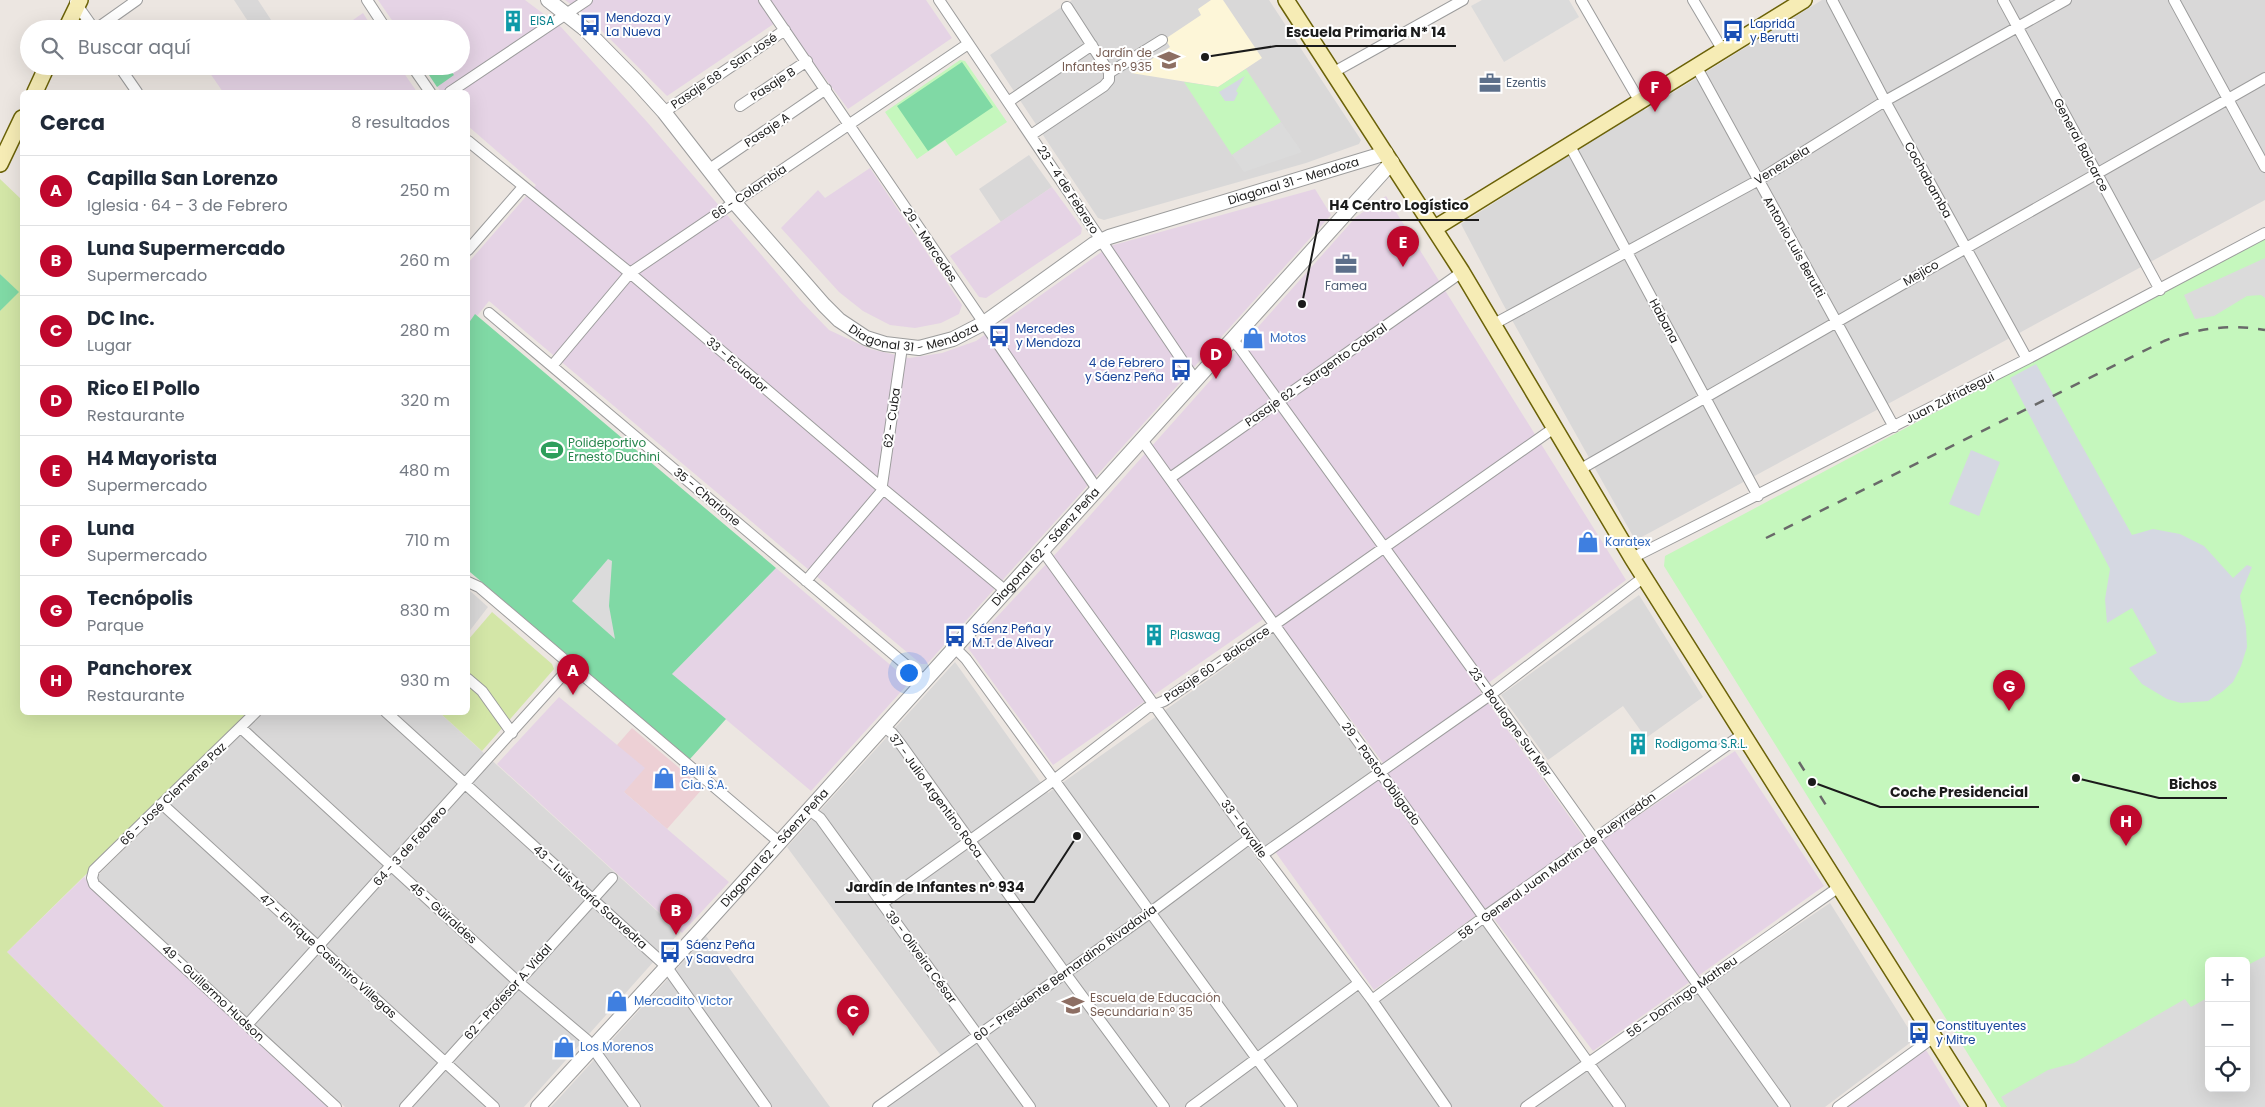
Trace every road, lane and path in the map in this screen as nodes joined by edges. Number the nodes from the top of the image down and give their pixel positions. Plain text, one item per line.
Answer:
1 (137, 0) edge
2 (367, 0) edge
3 (548, 0) edge
4 (588, 0) edge
5 (764, 0) edge
6 (938, 0) edge
7 (1286, 0) edge
8 (1463, 0) edge
9 (1581, 0) edge
10 (1693, 0) edge
11 (1804, 0) edge
12 (1832, 0) edge
13 (2003, 0) edge
14 (2066, 0) edge
15 (2174, 0) edge
16 (77, 2) edge
17 (1067, 7) dead end
18 (566, 15) junction
19 (70, 20) edge
20 (89, 20) edge
21 (108, 20) edge
22 (380, 20) edge
23 (2018, 27) junction
24 (785, 30) junction
25 (1162, 40) dead end
26 (968, 44) junction
27 (1092, 45) junction
28 (1722, 49) junction
29 (807, 61) junction
30 (1696, 66) junction
31 (1334, 72) junction
32 (1109, 73) junction
33 (43, 75) edge
34 (125, 75) edge
35 (418, 75) edge
36 (2265, 78) edge
37 (826, 89) junction
38 (36, 90) edge
39 (136, 90) edge
40 (429, 90) edge
41 (453, 90) edge
42 (2229, 98) junction
43 (1884, 101) junction
44 (1008, 102) junction
45 (1640, 102) junction
46 (740, 106) dead end
47 (664, 112) junction
48 (20, 122) edge
49 (849, 125) junction
50 (1031, 135) junction
51 (470, 142) edge
52 (1570, 146) junction
53 (1389, 158) junction
54 (0, 164) edge
55 (2265, 167) edge
56 (708, 170) junction
57 (2097, 175) junction
58 (1758, 181) junction
59 (523, 187) junction
60 (734, 202) junction
61 (1435, 228) junction
62 (2265, 233) edge
63 (1100, 240) junction
64 (470, 248) edge
65 (1965, 248) junction
66 (1627, 250) junction
67 (1462, 272) junction
68 (630, 273) junction
69 (2160, 290) junction
70 (489, 313) dead end
71 (984, 323) junction
72 (1835, 323) junction
73 (1494, 324) junction
74 (1232, 340) junction
75 (902, 347) junction
76 (2026, 359) junction
77 (552, 366) junction
78 (1196, 381) junction
79 (1705, 398) junction
80 (1278, 402) junction
81 (1894, 427) junction
82 (1554, 428) junction
83 (1142, 440) junction
84 (1579, 470) junction
85 (1170, 478) junction
86 (882, 488) junction
87 (1097, 489) junction
88 (1758, 496) junction
89 (1384, 548) junction
90 (1043, 551) junction
91 (1632, 558) junction
92 (1644, 577) junction
93 (806, 581) junction
94 (470, 583) edge
95 (1006, 591) junction
96 (1274, 625) junction
97 (955, 648) junction
98 (571, 666) junction
99 (470, 680) edge
100 (925, 681) junction
101 (1490, 695) junction
102 (1155, 705) junction
103 (253, 715) edge
104 (389, 715) edge
105 (884, 727) junction
106 (241, 728) junction
107 (512, 733) junction
108 (1743, 734) junction
109 (1380, 772) junction
110 (1054, 780) junction
111 (466, 784) junction
112 (162, 804) junction
113 (809, 810) junction
114 (1250, 838) junction
115 (1594, 839) junction
116 (969, 841) junction
117 (779, 842) junction
118 (1262, 855) junction
119 (391, 866) junction
120 (92, 878) joint
121 (612, 878) dead end
122 (1839, 887) junction
123 (593, 899) junction
124 (883, 904) junction
125 (1151, 912) junction
126 (1484, 917) junction
127 (318, 947) junction
128 (666, 966) junction
129 (1065, 973) junction
130 (517, 981) junction
131 (1359, 983) junction
132 (1698, 986) junction
133 (1372, 1000) junction
134 (247, 1025) junction
135 (978, 1035) junction
136 (1934, 1037) junction
137 (593, 1048) junction
138 (1258, 1059) junction
139 (1588, 1062) junction
140 (446, 1063) junction
141 (886, 1105) edge
142 (336, 1107) edge
143 (405, 1107) edge
144 (494, 1107) edge
145 (538, 1107) edge
146 (635, 1107) edge
147 (766, 1107) edge
148 (1030, 1107) edge
149 (1164, 1107) edge
150 (1191, 1107) edge
151 (1292, 1107) edge
152 (1446, 1107) edge
153 (1526, 1107) edge
154 (1620, 1107) edge
155 (1785, 1107) edge
156 (1838, 1107) edge
157 (1978, 1107) edge

1 - 21 street
2 - 22 street
3 - 18 street, Diagonal 31 - Mendoza
4 - 18 street
5 - 24 street, 29 - Mercedes
6 - 26 street, 23 - 4 de Febrero
7 - 31 main road
8 - 31 street
9 - 45 street
10 - 28 street
11 - 28 main road
12 - 43 street, Cochabamba
13 - 23 street, General Balcarce
14 - 23 street, Venezuela
15 - 42 street
16 - 19 main road
16 - 20 street
17 - 27 street
18 - 41 street
18 - 47 street, Diagonal 31 - Mendoza
23 - 43 street, Venezuela
23 - 57 street, General Balcarce
24 - 29 street, 29 - Mercedes
24 - 47 street, Pasaje 68 - San José
25 - 32 street
26 - 44 street, 23 - 4 de Febrero
26 - 49 street, 66 - Colombia
27 - 32 street
27 - 44 street
28 - 30 main road
29 - 37 street, 29 - Mercedes
29 - 46 street, Pasaje B
30 - 45 main road
30 - 58 street, Antonio Luis Berutti
31 - 53 main road
32 - 50 street
33 - 38 main road
34 - 39 street
35 - 40 street
36 - 42 street, Mejico
37 - 49 street, 29 - Mercedes
37 - 56 street, Pasaje A
42 - 55 street
42 - 57 street, Mejico
43 - 58 street, Venezuela
43 - 65 street, Cochabamba
44 - 50 street, 23 - 4 de Febrero
45 - 52 main road
47 - 56 street, Diagonal 31 - Mendoza
48 - 54 main road
49 - 60 street, 66 - Colombia
49 - 71 street, 29 - Mercedes
50 - 63 street, 23 - 4 de Febrero
51 - 59 street, 33 - Ecuador
52 - 61 main road
52 - 66 street, Habana
53 - 61 main road
53 - 63 street, Diagonal 31 - Mendoza
53 - 74 street, Diagonal 62 - Sáenz Peña
56 - 60 street, Diagonal 31 - Mendoza
57 - 65 street, Mejico
57 - 69 street, General Balcarce
58 - 66 street, Venezuela
58 - 72 street, Antonio Luis Berutti
59 - 64 street
59 - 68 street, 33 - Ecuador
60 - 68 street, 66 - Colombia
60 - 75 street, Diagonal 31 - Mendoza
61 - 67 main road
62 - 69 street, Juan Zufriategui
63 - 71 street, Diagonal 31 - Mendoza
63 - 78 street, 23 - 4 de Febrero
65 - 72 street, Mejico
65 - 76 street, Cochabamba
66 - 73 street, Venezuela
66 - 79 street, Habana
67 - 73 main road
67 - 80 street, Pasaje 62 - Sargento Cabral
68 - 77 street, 66 - Colombia
68 - 86 street, 33 - Ecuador
69 - 76 street, Juan Zufriategui
70 - 77 street, 35 - Charlone
71 - 75 street, Diagonal 31 - Mendoza
71 - 87 street, 29 - Mercedes
72 - 79 street, Mejico
72 - 81 street, Antonio Luis Berutti
73 - 82 main road
74 - 78 street, Diagonal 62 - Sáenz Peña
74 - 80 street, 23 - Boulogne Sur Mer
75 - 86 street, 62 - Cuba
76 - 81 street, Juan Zufriategui
77 - 93 street, 35 - Charlone
78 - 83 street, Diagonal 62 - Sáenz Peña
79 - 84 street, Mejico
79 - 88 street, Habana
80 - 85 street, Pasaje 62 - Sargento Cabral
80 - 89 street, 23 - Boulogne Sur Mer
81 - 88 street, Juan Zufriategui
82 - 84 main road
82 - 89 street, Pasaje 60 - Balcarce
83 - 85 street, 29 - Pastor Obligado
83 - 87 street, Diagonal 62 - Sáenz Peña
84 - 91 main road
85 - 96 street, 29 - Pastor Obligado
86 - 93 street
86 - 95 street, 33 - Ecuador
87 - 90 street, Diagonal 62 - Sáenz Peña
88 - 91 street, Juan Zufriategui
89 - 96 street, Pasaje 60 - Balcarce
89 - 101 street, 23 - Boulogne Sur Mer
90 - 95 street, Diagonal 62 - Sáenz Peña
90 - 102 street, 33 - Lavalle
91 - 92 main road
92 - 101 street
92 - 108 main road
93 - 100 street, 35 - Charlone
94 - 98 street
95 - 97 street, Diagonal 62 - Sáenz Peña
96 - 102 street, Pasaje 60 - Balcarce
96 - 109 street, 29 - Pastor Obligado
97 - 100 street, Diagonal 62 - Sáenz Peña
97 - 110 street
98 - 107 street, 64 - 3 de Febrero
98 - 117 street
99 - 107 street
100 - 105 street, Diagonal 62 - Sáenz Peña
101 - 109 street
101 - 115 street, 23 - Boulogne Sur Mer
102 - 110 street, Pasaje 60 - Balcarce
102 - 114 street, 33 - Lavalle
103 - 106 street, 66 - José Clemente Paz
104 - 111 street, 43 - Luis María Saavedra
105 - 113 street, Diagonal 62 - Sáenz Peña
105 - 116 street, 37 - Julio Argentino Roca
106 - 112 street, 66 - José Clemente Paz
106 - 119 street, 45 - Güiraldes
107 - 111 street, 64 - 3 de Febrero
108 - 115 street, 58 - General Juan Martín de Pueyrredón
108 - 122 main road
109 - 118 street
109 - 126 street, 29 - Pastor Obligado
110 - 116 street, Pasaje 60 - Balcarce
110 - 125 street
111 - 119 street, 64 - 3 de Febrero
111 - 123 street, 43 - Luis María Saavedra
112 - 120 street, 66 - José Clemente Paz
112 - 127 street, 47 - Enrique Casimiro Villegas
113 - 117 street, Diagonal 62 - Sáenz Peña
113 - 124 street, 39 - Oliveira César
114 - 118 street, 33 - Lavalle
114 - 125 street, 60 - Presidente Bernardino Rivadavia
115 - 126 street, 58 - General Juan Martín de Pueyrredón
115 - 132 street, 23 - Boulogne Sur Mer
116 - 124 street, Pasaje 60 - Balcarce
116 - 129 street, 37 - Julio Argentino Roca
117 - 128 street, Diagonal 62 - Sáenz Peña
118 - 131 street, 33 - Lavalle
119 - 127 street, 64 - 3 de Febrero
119 - 130 street, 45 - Güiraldes
120 - 134 street, 49 - Guillermo Hudson
121 - 123 street, 62 - Profesor A. Vidal
122 - 132 street, 56 - Domingo Matheu
122 - 136 main road
123 - 128 street, 43 - Luis María Saavedra
123 - 130 street, 62 - Profesor A. Vidal
124 - 135 street, 39 - Oliveira César
125 - 129 street, 60 - Presidente Bernardino Rivadavia
125 - 138 street
126 - 133 street, 58 - General Juan Martín de Pueyrredón
126 - 139 street, 29 - Pastor Obligado
127 - 134 street, 64 - 3 de Febrero
127 - 140 street, 47 - Enrique Casimiro Villegas
128 - 137 street, Diagonal 62 - Sáenz Peña
128 - 147 street, 43 - Luis María Saavedra
129 - 135 street, 60 - Presidente Bernardino Rivadavia
129 - 149 street, 37 - Julio Argentino Roca
130 - 137 street, 45 - Güiraldes
130 - 140 street, 62 - Profesor A. Vidal
131 - 133 street, 33 - Lavalle
131 - 138 street
132 - 139 street, 56 - Domingo Matheu
132 - 155 street, 23 - Boulogne Sur Mer
133 - 152 street, 33 - Lavalle
134 - 142 street, 49 - Guillermo Hudson
135 - 141 street, 60 - Presidente Bernardino Rivadavia
135 - 148 street, 39 - Oliveira César
136 - 156 street
136 - 157 main road
137 - 145 street, Diagonal 62 - Sáenz Peña
137 - 146 street, 45 - Güiraldes
138 - 150 street
138 - 151 street
139 - 153 street, 56 - Domingo Matheu
139 - 154 street, 29 - Pastor Obligado
140 - 143 street, 62 - Profesor A. Vidal
140 - 144 street, 47 - Enrique Casimiro Villegas

